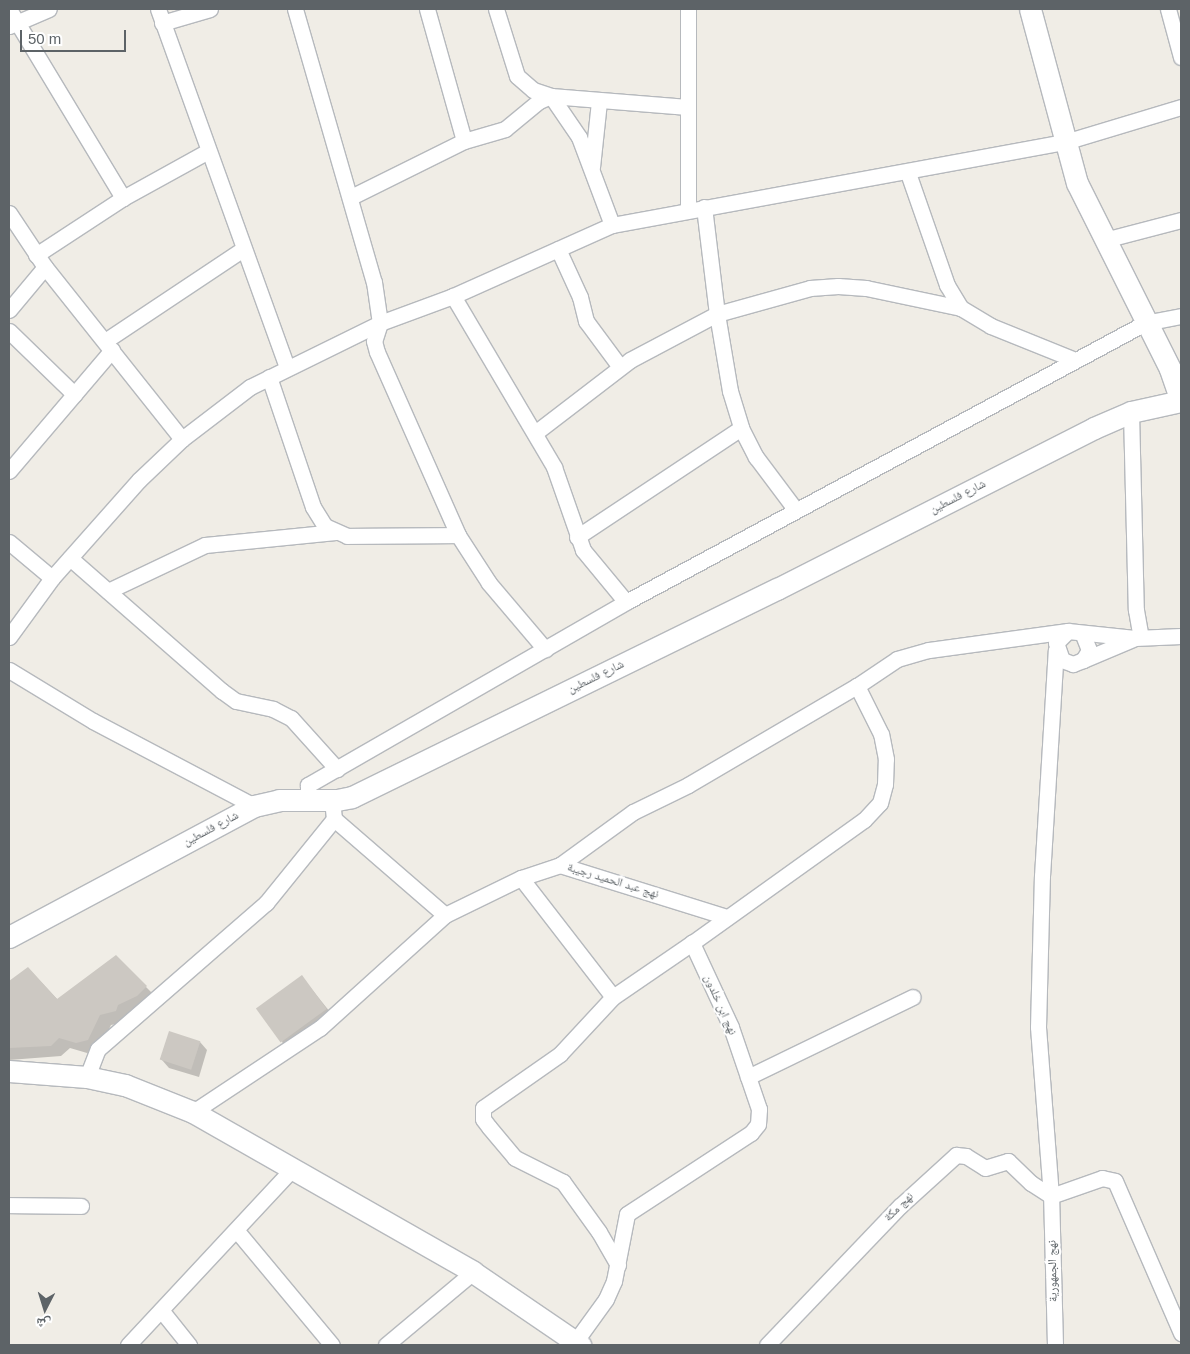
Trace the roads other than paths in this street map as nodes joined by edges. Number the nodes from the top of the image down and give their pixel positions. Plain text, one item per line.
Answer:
1 (9, 9) edge
2 (49, 9) edge
3 (210, 9) edge
4 (295, 9) edge
5 (427, 9) edge
6 (496, 9) edge
7 (688, 9) edge
8 (1030, 9) edge
9 (1168, 9) edge
10 (160, 16) edge
11 (12, 25) edge
12 (1181, 57) edge
13 (551, 96) junction
14 (600, 102) junction
15 (688, 107) junction
16 (1181, 107) edge
17 (464, 141) junction
18 (1065, 142) junction
19 (208, 151) junction
20 (592, 173) junction
21 (908, 173) junction
22 (351, 197) junction
23 (122, 198) junction
24 (704, 207) junction
25 (688, 209) junction
26 (9, 213) edge
27 (1181, 220) edge
28 (612, 226) junction
29 (1104, 240) junction
30 (558, 249) junction
31 (243, 250) junction
32 (41, 261) junction
33 (453, 296) junction
34 (961, 308) junction
35 (9, 310) edge
36 (716, 314) junction
37 (1181, 316) edge
38 (380, 323) junction
39 (1145, 323) junction
40 (9, 331) edge
41 (108, 346) junction
42 (1075, 360) junction
43 (288, 367) junction
44 (620, 367) junction
45 (269, 376) junction
46 (74, 394) junction
47 (1181, 401) edge
48 (1131, 412) junction
49 (741, 428) junction
50 (535, 433) junction
51 (182, 439) junction
52 (9, 471) edge
53 (795, 509) junction
54 (335, 532) junction
55 (458, 534) junction
56 (577, 537) junction
57 (9, 542) edge
58 (70, 558) junction
59 (52, 578) junction
60 (108, 591) junction
61 (626, 602) junction
62 (1076, 633) junction
63 (1036, 635) junction
64 (1181, 636) edge
65 (9, 637) edge
66 (1138, 638) junction
67 (1056, 647) junction
68 (545, 649) junction
69 (1078, 662) junction
70 (9, 670) edge
71 (857, 686) junction
72 (1052, 694) junction
73 (337, 769) junction
74 (308, 800) junction
75 (254, 806) junction
76 (333, 810) junction
77 (560, 865) junction
78 (521, 878) junction
79 (445, 915) junction
80 (727, 917) junction
81 (9, 936) edge
82 (692, 943) junction
83 (613, 997) junction
84 (913, 997) dead end
85 (9, 1071) edge
86 (748, 1076) junction
87 (87, 1077) junction
88 (193, 1112) junction
89 (293, 1168) junction
90 (1051, 1196) junction
91 (9, 1204) edge
92 (81, 1206) dead end
93 (237, 1231) junction
94 (618, 1265) junction
95 (473, 1272) junction
96 (161, 1310) junction
97 (1181, 1333) edge
98 (577, 1343) edge
99 (128, 1345) edge
100 (189, 1345) edge
101 (332, 1345) edge
102 (386, 1345) edge
103 (767, 1345) edge
104 (1054, 1345) edge

1 - 11 street
2 - 11 street
3 - 10 street
4 - 22 street
5 - 17 street
6 - 13 street
7 - 15 street
8 - 18 street
9 - 12 street
10 - 19 street
11 - 23 street
13 - 14 street
13 - 17 street
13 - 20 street
14 - 15 street
14 - 20 street
15 - 25 street
16 - 18 street
17 - 22 street
18 - 21 street
18 - 29 street
19 - 23 street
19 - 31 street
20 - 28 street
21 - 24 street
21 - 34 street
22 - 38 street
23 - 32 street
24 - 25 street
24 - 36 street
25 - 28 street
26 - 32 street
27 - 29 street
28 - 30 street
29 - 39 street
30 - 33 street
30 - 44 street
31 - 41 street
31 - 43 street
32 - 35 street
32 - 41 street
33 - 38 street
33 - 50 street
34 - 36 street
34 - 42 street
36 - 44 street
36 - 49 street
37 - 39 street
38 - 43 street
38 - 55 street
39 - 42 street
39 - 47 street
40 - 46 street
41 - 46 street
41 - 51 street
42 - 53 street
43 - 45 street
44 - 50 street
45 - 51 street
45 - 54 street
46 - 52 street
47 - 48 street, شارع فلسطين
48 - 66 street
48 - 76 street, شارع فلسطين
49 - 53 street
49 - 56 street
50 - 56 street
51 - 58 street
53 - 61 street
54 - 55 street
54 - 60 street
55 - 68 street
56 - 61 street
57 - 59 street
58 - 59 street
58 - 60 street
59 - 65 street
60 - 73 street
61 - 68 street
62 - 63 street
62 - 66 street
62 - 67 street
62 - 69 street
63 - 67 street
63 - 71 street
64 - 66 street
66 - 69 street
67 - 69 street
67 - 72 street, نهج الجمهورية
68 - 73 street
69 - 72 street
70 - 75 street
71 - 77 street
71 - 80 street
72 - 90 street, نهج الجمهورية
73 - 74 street
74 - 75 street, شارع فلسطين
74 - 76 street, شارع فلسطين
75 - 81 street, شارع فلسطين
76 - 79 street
76 - 87 street
77 - 78 street, نهج عبد الحميد رجيبة
77 - 80 street, نهج عبد الحميد رجيبة
78 - 79 street, نهج عبد الحميد رجيبة
78 - 83 street
79 - 88 street, نهج عبد الحميد رجيبة
80 - 82 street
82 - 83 street
82 - 86 street, نهج ابن خلدون
83 - 94 street
84 - 86 street
85 - 87 street
86 - 94 street, نهج ابن خلدون
87 - 88 street
88 - 89 street
89 - 93 street
89 - 95 street
90 - 97 street
90 - 103 street, نهج مكة
90 - 104 street, نهج الجمهورية
91 - 92 street
93 - 96 street
93 - 101 street
94 - 98 street, نهج ابن خلدون
95 - 98 street
95 - 102 street
96 - 99 street
96 - 100 street

